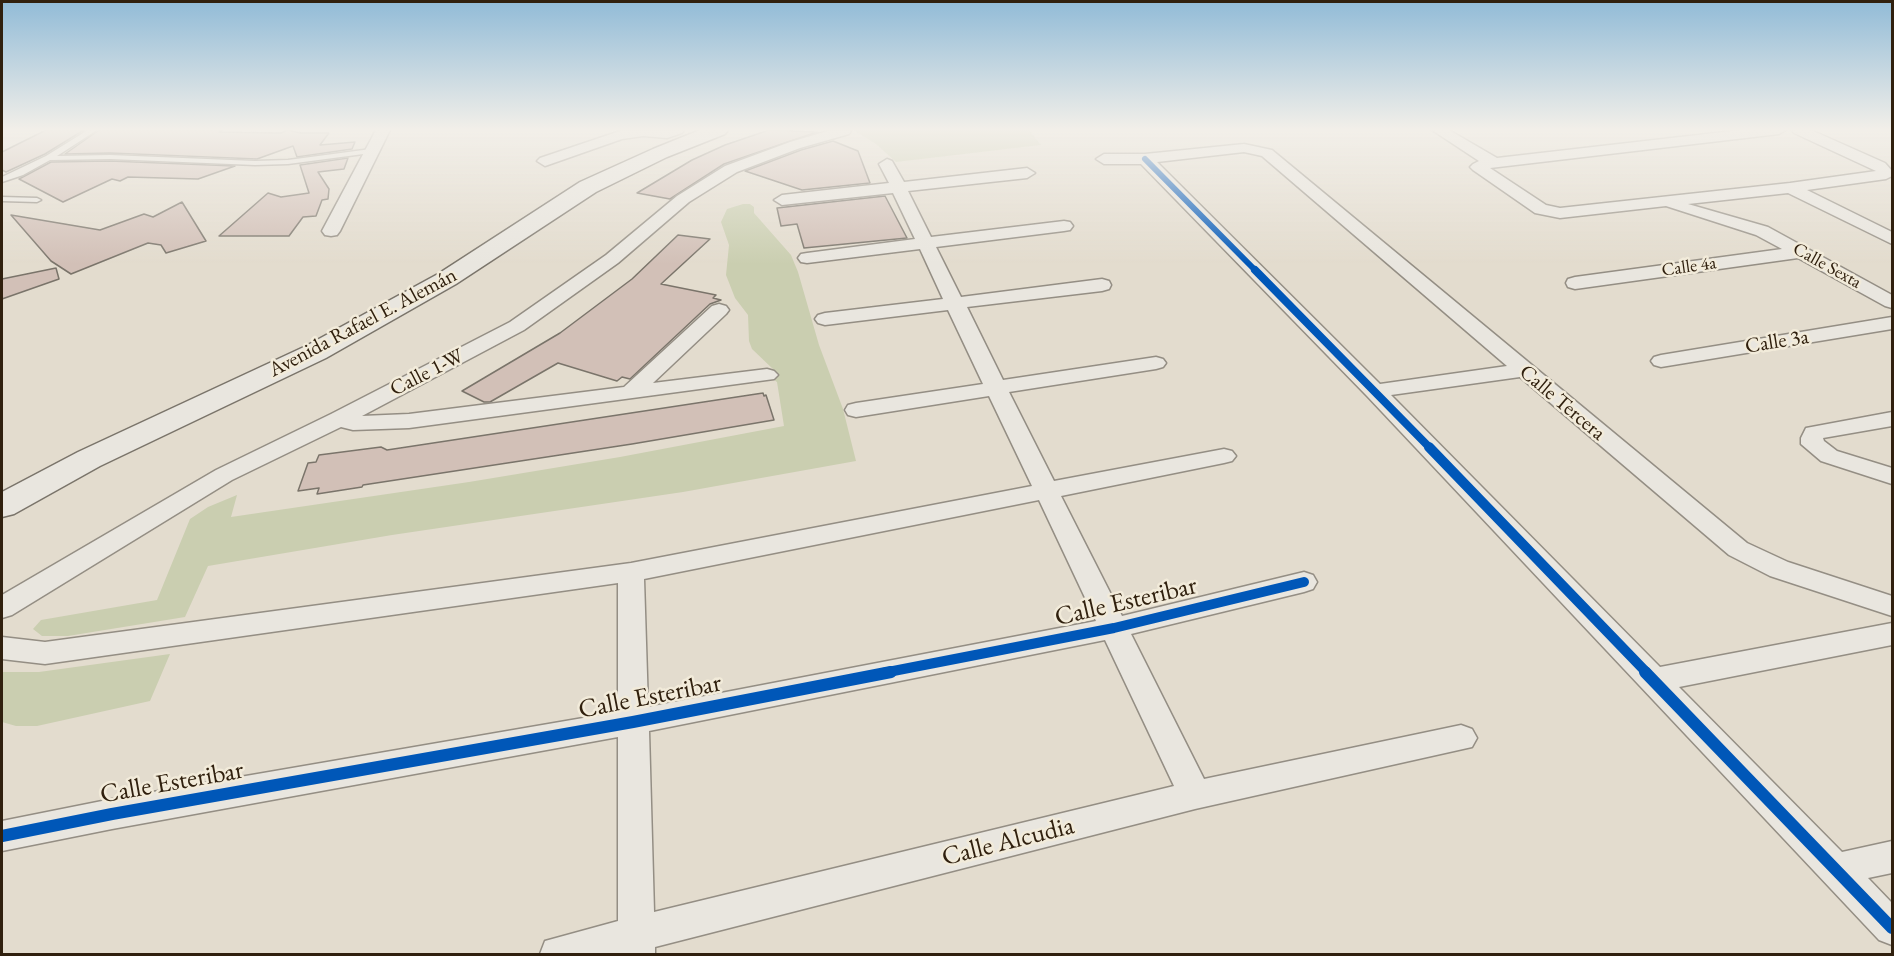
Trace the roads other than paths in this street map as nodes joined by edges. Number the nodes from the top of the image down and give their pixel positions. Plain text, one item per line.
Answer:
1 (17, 175) edge
2 (359, 175) edge
3 (592, 175) edge
4 (614, 175) edge
5 (722, 175) edge
6 (893, 175) edge
7 (1013, 175) edge
8 (1160, 175) edge
9 (1292, 175) edge
10 (1489, 175) edge
11 (1884, 175) edge
12 (2, 180) edge
13 (900, 188) junction
14 (1790, 188) junction
15 (1733, 193) junction
16 (2, 199) edge
17 (37, 200) dead end
18 (782, 200) dead end
19 (1665, 202) junction
20 (1064, 226) dead end
21 (331, 231) dead end
22 (1762, 231) junction
23 (1893, 240) edge
24 (926, 242) junction
25 (1802, 252) junction
26 (807, 258) dead end
27 (1575, 283) dead end
28 (1102, 285) dead end
29 (1893, 302) edge
30 (956, 303) junction
31 (719, 310) dead end
32 (825, 319) dead end
33 (1893, 323) edge
34 (1661, 361) dead end
35 (1156, 363) dead end
36 (1523, 370) junction
37 (767, 375) dead end
38 (997, 388) junction
39 (1375, 391) junction
40 (630, 393) junction
41 (856, 410) dead end
42 (339, 419) junction
43 (1893, 419) edge
44 (1224, 456) dead end
45 (1893, 476) edge
46 (2, 489) edge
47 (1048, 492) junction
48 (2, 506) edge
49 (631, 572) junction
50 (1304, 582) dead end
51 (1893, 606) edge
52 (2, 608) edge
53 (1114, 628) junction
54 (1893, 634) edge
55 (2, 648) edge
56 (1654, 680) junction
57 (633, 722) junction
58 (1461, 738) dead end
59 (1195, 795) junction
60 (2, 836) edge
61 (1893, 857) edge
62 (1836, 869) junction
63 (1893, 928) edge
64 (637, 945) edge
65 (558, 954) edge

1 - 12 lane
2 - 21 street
3 - 46 main road, Avenida Rafael E. Alemán
4 - 48 main road, Avenida Rafael E. Alemán
5 - 42 street, Calle 1-W
6 - 13 street
7 - 13 street
8 - 39 street
9 - 36 street, Calle Tercera
10 - 19 street
11 - 14 street
13 - 18 street
13 - 24 street
14 - 15 street
14 - 23 street
15 - 19 street
15 - 22 street, Calle Sexta
16 - 17 lane
19 - 22 street, Calle Sexta
20 - 24 street
22 - 25 street, Calle Sexta
24 - 26 street
24 - 30 street
25 - 27 street, Calle 4a
25 - 29 street, Calle Sexta
28 - 30 street
30 - 32 street
30 - 38 street
31 - 40 street
33 - 34 street, Calle 3a
35 - 38 street
36 - 39 street
36 - 51 street, Calle Tercera
37 - 40 street
38 - 41 street
38 - 47 street
39 - 56 street
40 - 42 street
42 - 52 street, Calle 1-W
43 - 45 street
44 - 47 street
47 - 49 street
47 - 53 street
49 - 55 street
49 - 57 street
50 - 53 street, Calle Esteribar
53 - 57 street, Calle Esteribar
53 - 59 street
54 - 56 street
56 - 62 street
57 - 60 street, Calle Esteribar
57 - 64 street
58 - 59 street, Calle Alcudia
59 - 64 street, Calle Alcudia
61 - 62 street
62 - 63 street
64 - 65 street, Calle Alcudia

